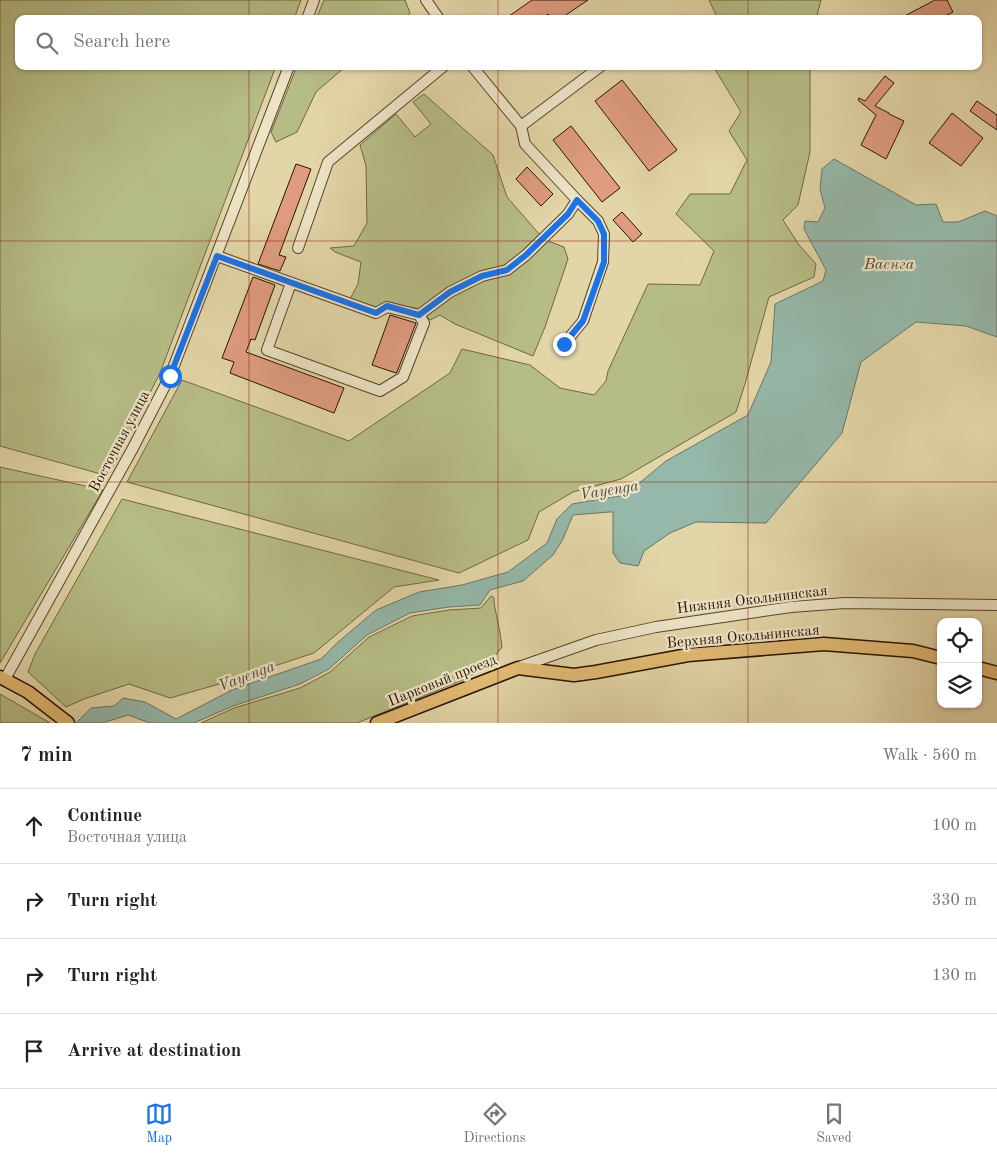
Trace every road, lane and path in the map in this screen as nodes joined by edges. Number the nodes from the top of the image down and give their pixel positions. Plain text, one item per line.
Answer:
1 (314, 0) edge
2 (426, 0) edge
3 (308, 15) edge
4 (435, 15) edge
5 (287, 70) edge
6 (439, 70) edge
7 (475, 70) edge
8 (597, 70) edge
9 (521, 126) junction
10 (577, 200) junction
11 (298, 248) dead end
12 (217, 256) junction
13 (291, 283) junction
14 (419, 315) junction
15 (564, 344) dead end
16 (997, 605) edge
17 (937, 657) edge
18 (518, 668) junction
19 (982, 669) edge
20 (997, 673) edge
21 (2, 678) edge
22 (63, 719) edge
23 (377, 723) edge

1 - 3 street
2 - 4 street
5 - 12 street, Восточная улица
6 - 11 street
7 - 9 street
8 - 9 street
9 - 10 street
10 - 14 street
10 - 15 street
12 - 13 street
12 - 21 street, Восточная улица
13 - 14 street
13 - 14 street
16 - 18 street, Нижняя Окольнинская
17 - 18 main road, Верхняя Окольнинская
18 - 23 main road, Парковый проезд
19 - 20 main road
21 - 22 main road

